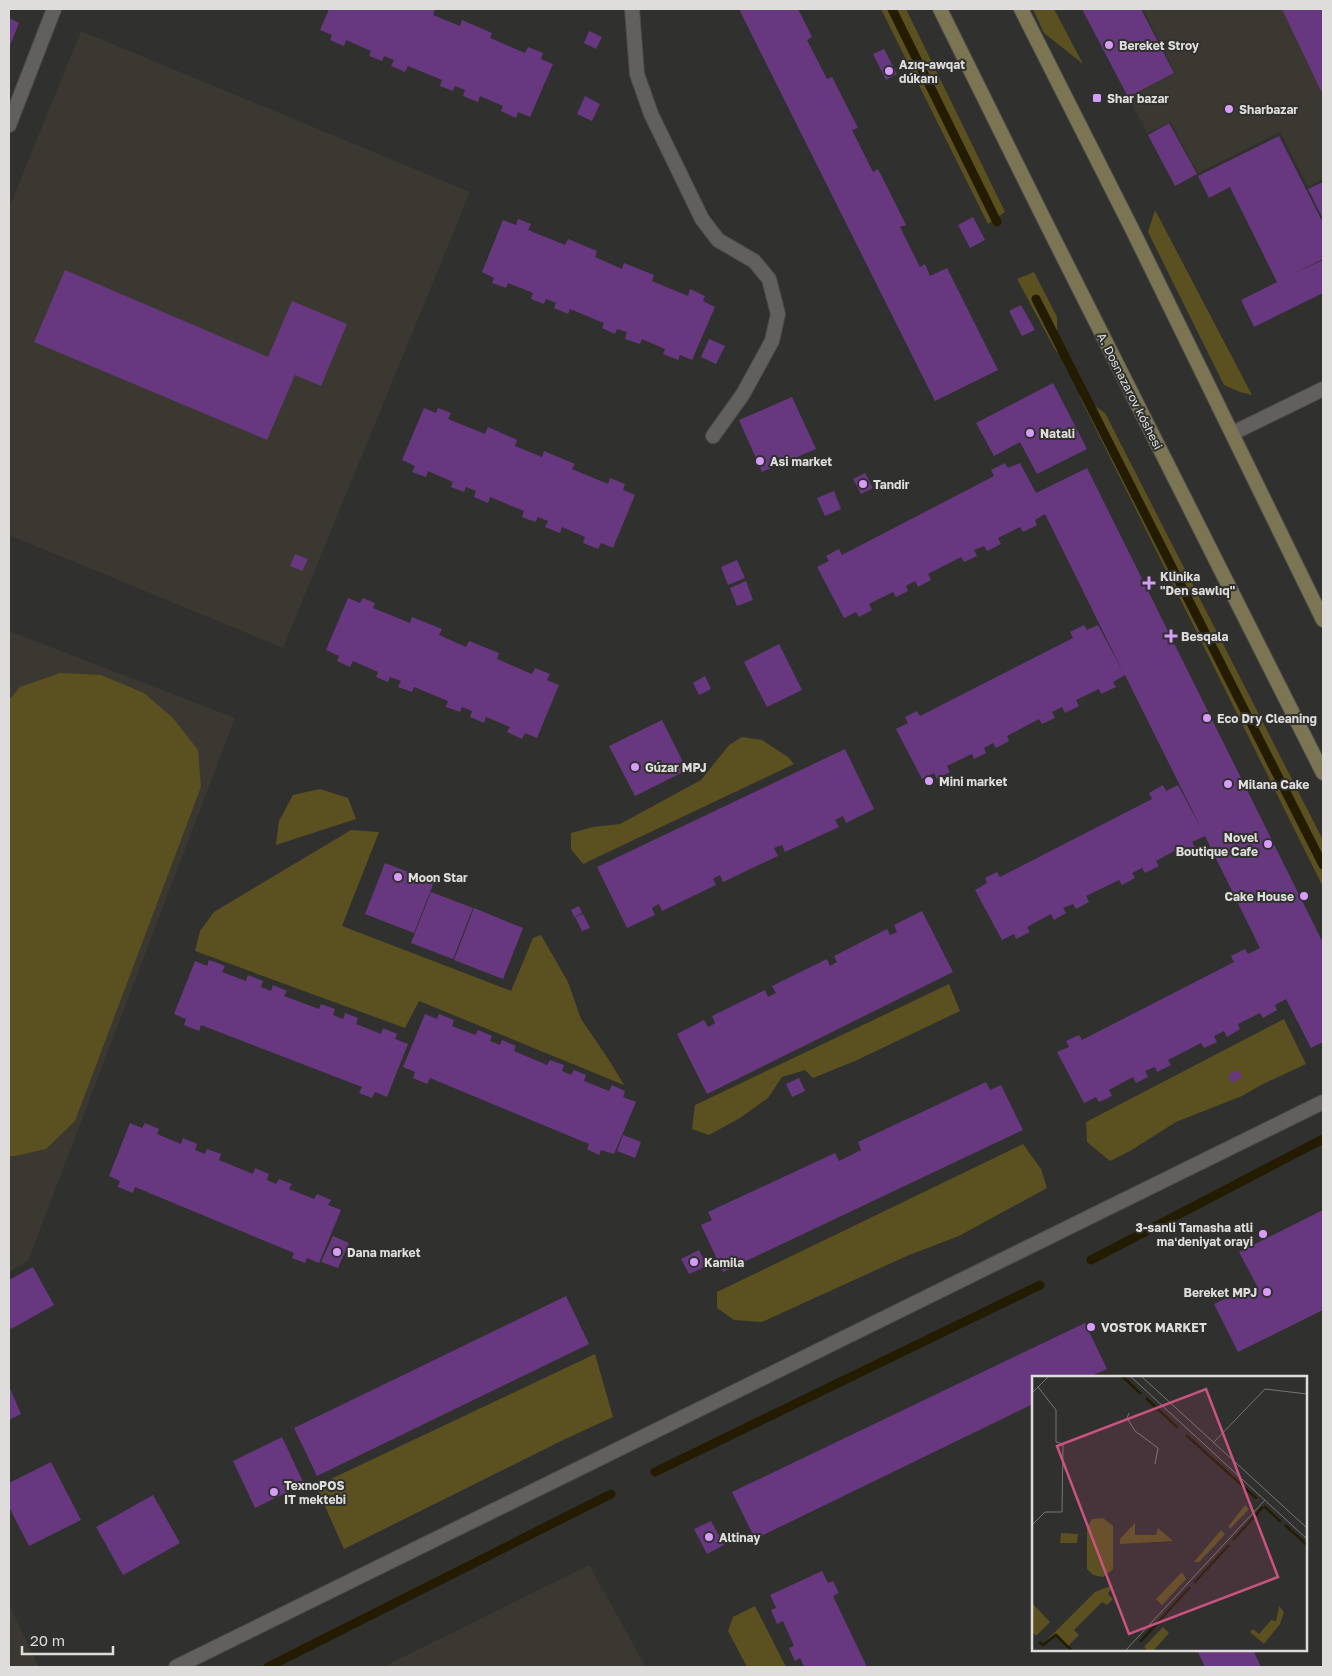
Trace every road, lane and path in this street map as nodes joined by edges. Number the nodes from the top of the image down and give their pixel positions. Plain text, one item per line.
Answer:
1 (54, 9) edge
2 (632, 9) edge
3 (940, 9) edge
4 (1021, 9) edge
5 (9, 125) edge
6 (1323, 389) edge
7 (1233, 433) junction
8 (713, 436) dead end
9 (1323, 620) edge
10 (1323, 773) edge
11 (1323, 1102) edge
12 (176, 1667) edge

1 - 5 street
2 - 8 street
3 - 10 main road, A. Dosnazarov kóshesi
4 - 7 main road
6 - 7 street
7 - 9 main road
11 - 12 street

